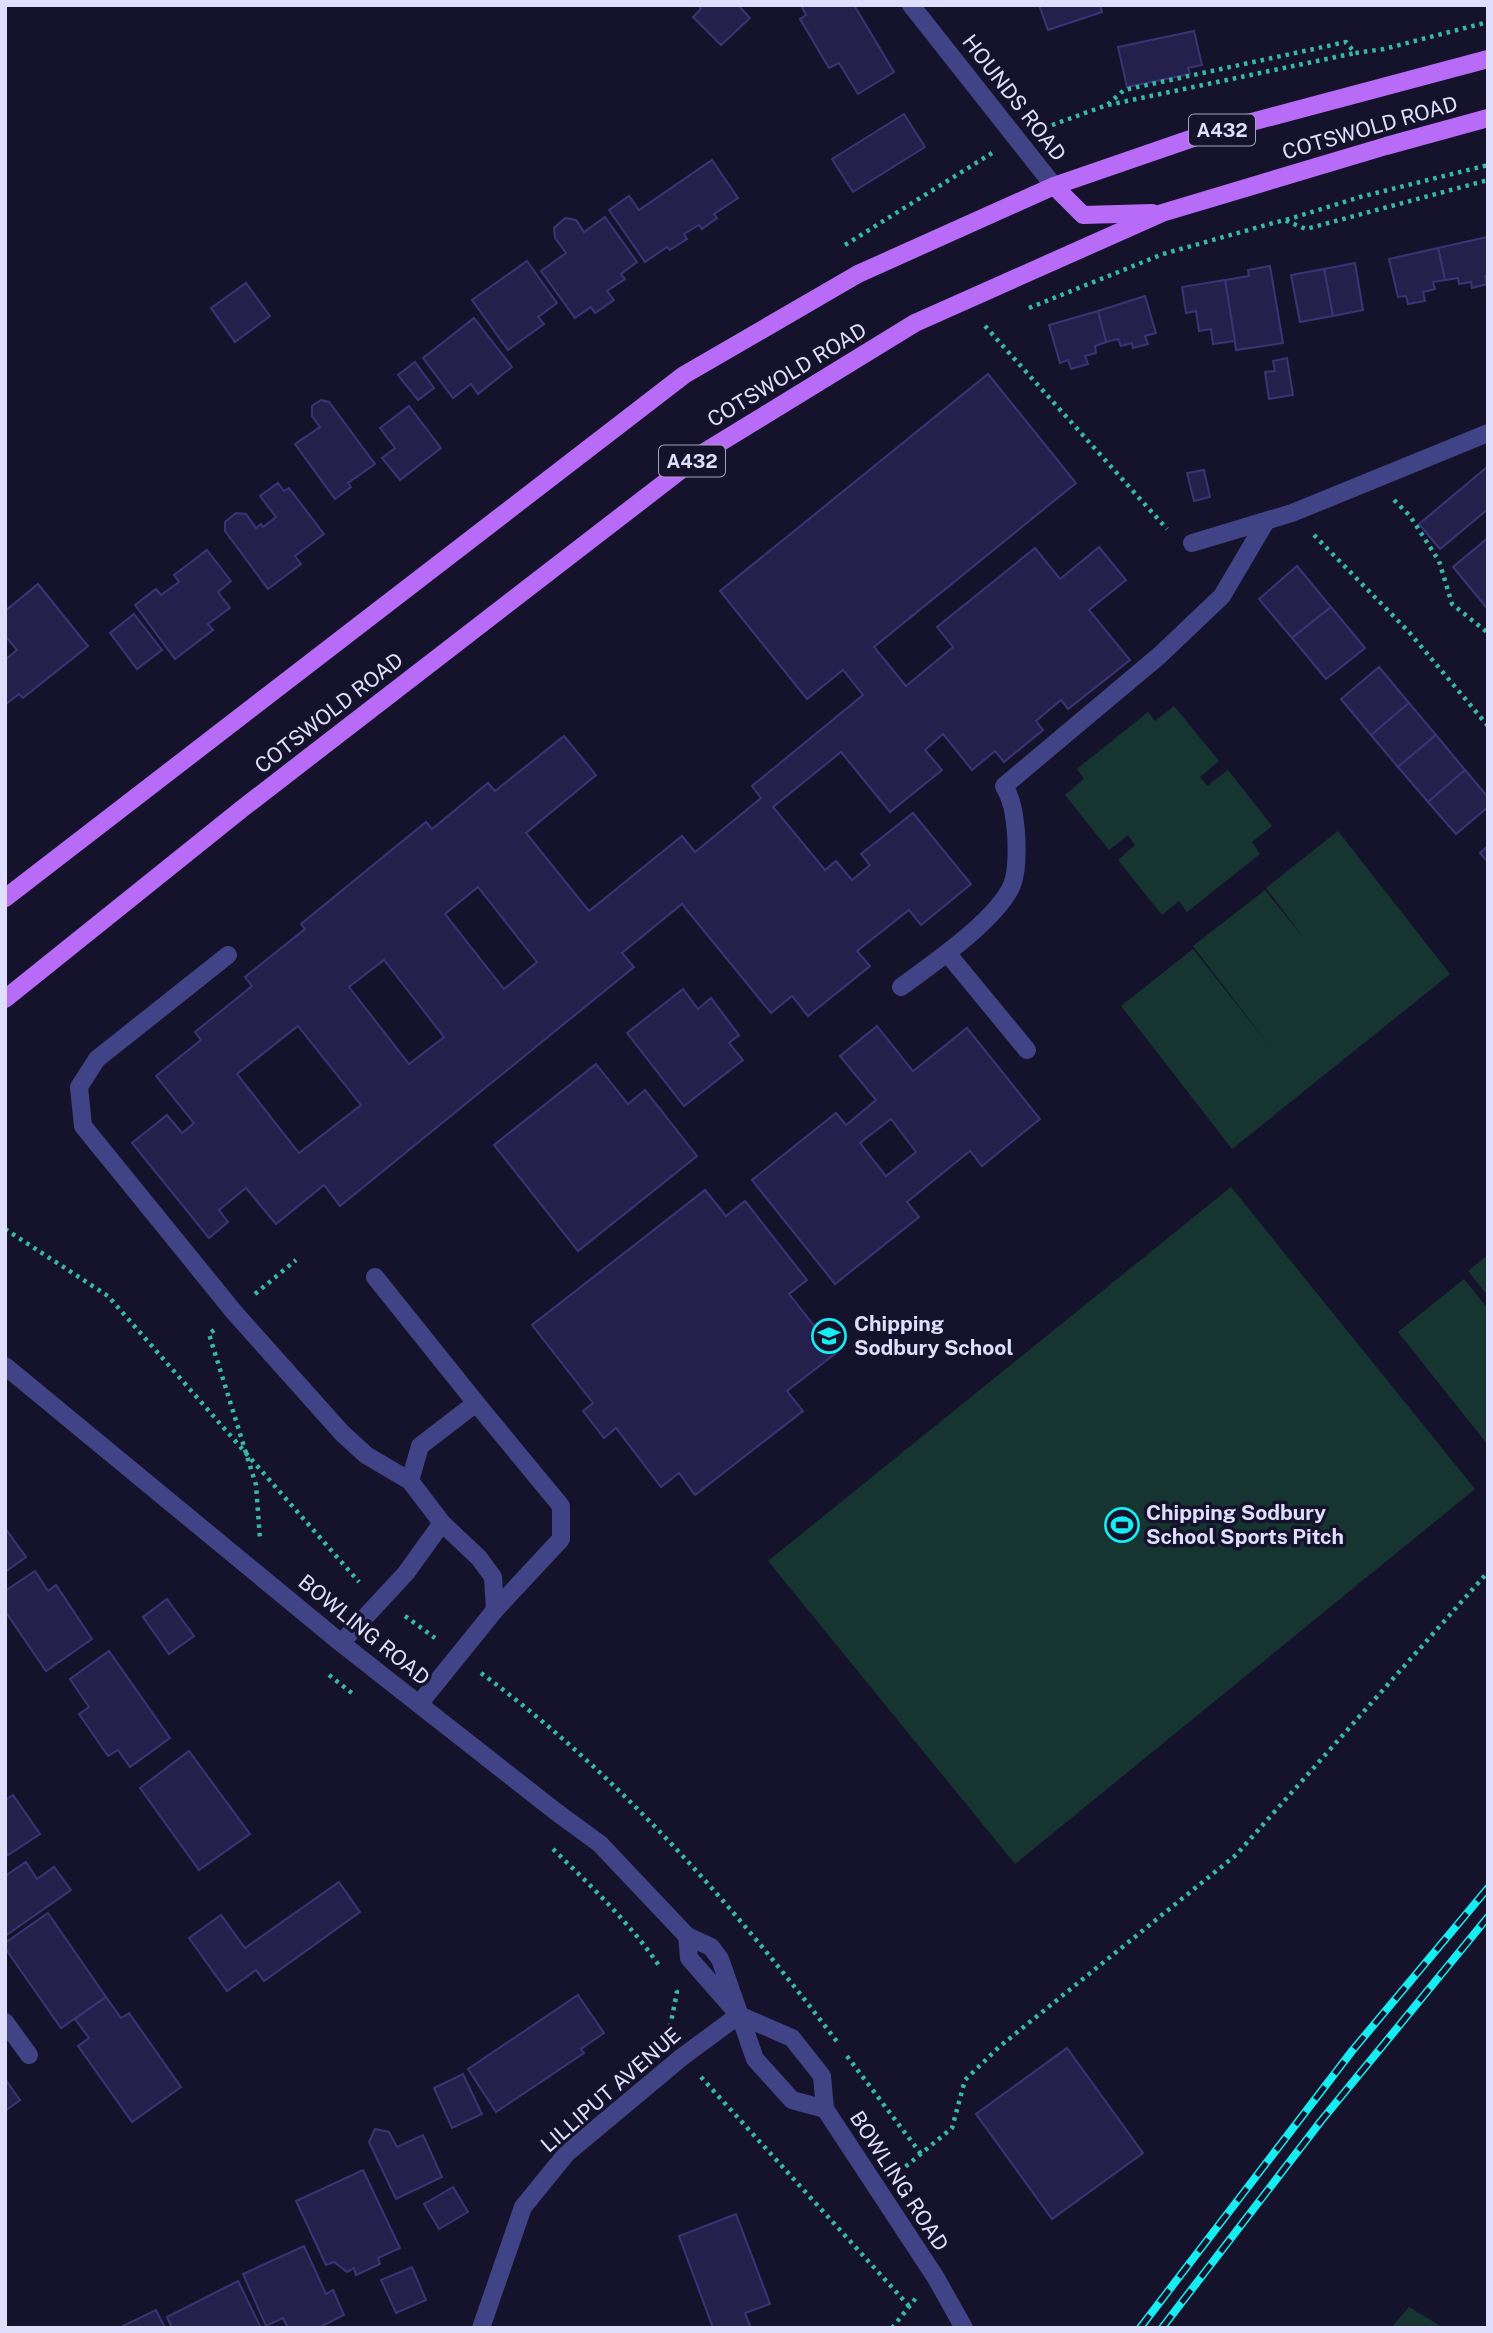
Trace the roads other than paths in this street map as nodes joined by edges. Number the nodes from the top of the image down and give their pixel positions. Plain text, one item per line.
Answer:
1 (911, 5) edge
2 (1488, 59) edge
3 (1488, 118) edge
4 (1054, 186) junction
5 (1162, 213) junction
6 (1488, 433) edge
7 (1265, 523) junction
8 (1192, 543) road end
9 (5, 898) edge
10 (947, 953) junction
11 (228, 954) dead end
12 (901, 987) dead end
13 (5, 999) edge
14 (1027, 1050) dead end
15 (375, 1277) dead end
16 (7, 1372) edge
17 (476, 1403) junction
18 (410, 1481) junction
19 (442, 1523) junction
20 (495, 1610) junction
21 (341, 1643) junction
22 (419, 1704) junction
23 (738, 2015) junction
24 (5, 2022) edge
25 (29, 2055) dead end
26 (825, 2109) junction
27 (481, 2328) edge
28 (964, 2328) edge

1 - 4 street, HOUNDS ROAD
2 - 4 main road, COTSWOLD ROAD / A432
3 - 5 main road, COTSWOLD ROAD / A432
4 - 5 main road
4 - 9 main road, COTSWOLD ROAD / A432
5 - 13 main road, COTSWOLD ROAD / A432
6 - 7 street
7 - 8 street
7 - 10 street
10 - 12 street
10 - 14 street
11 - 18 street
15 - 17 street
16 - 21 street, BOWLING ROAD
17 - 18 street
17 - 20 street
18 - 19 street
19 - 20 street
19 - 21 street
20 - 22 street
21 - 22 street, BOWLING ROAD
22 - 23 street, BOWLING ROAD
23 - 26 street, BOWLING ROAD
23 - 26 street, BOWLING ROAD
23 - 27 street, LILLIPUT AVENUE
24 - 25 street
26 - 28 street, BOWLING ROAD

